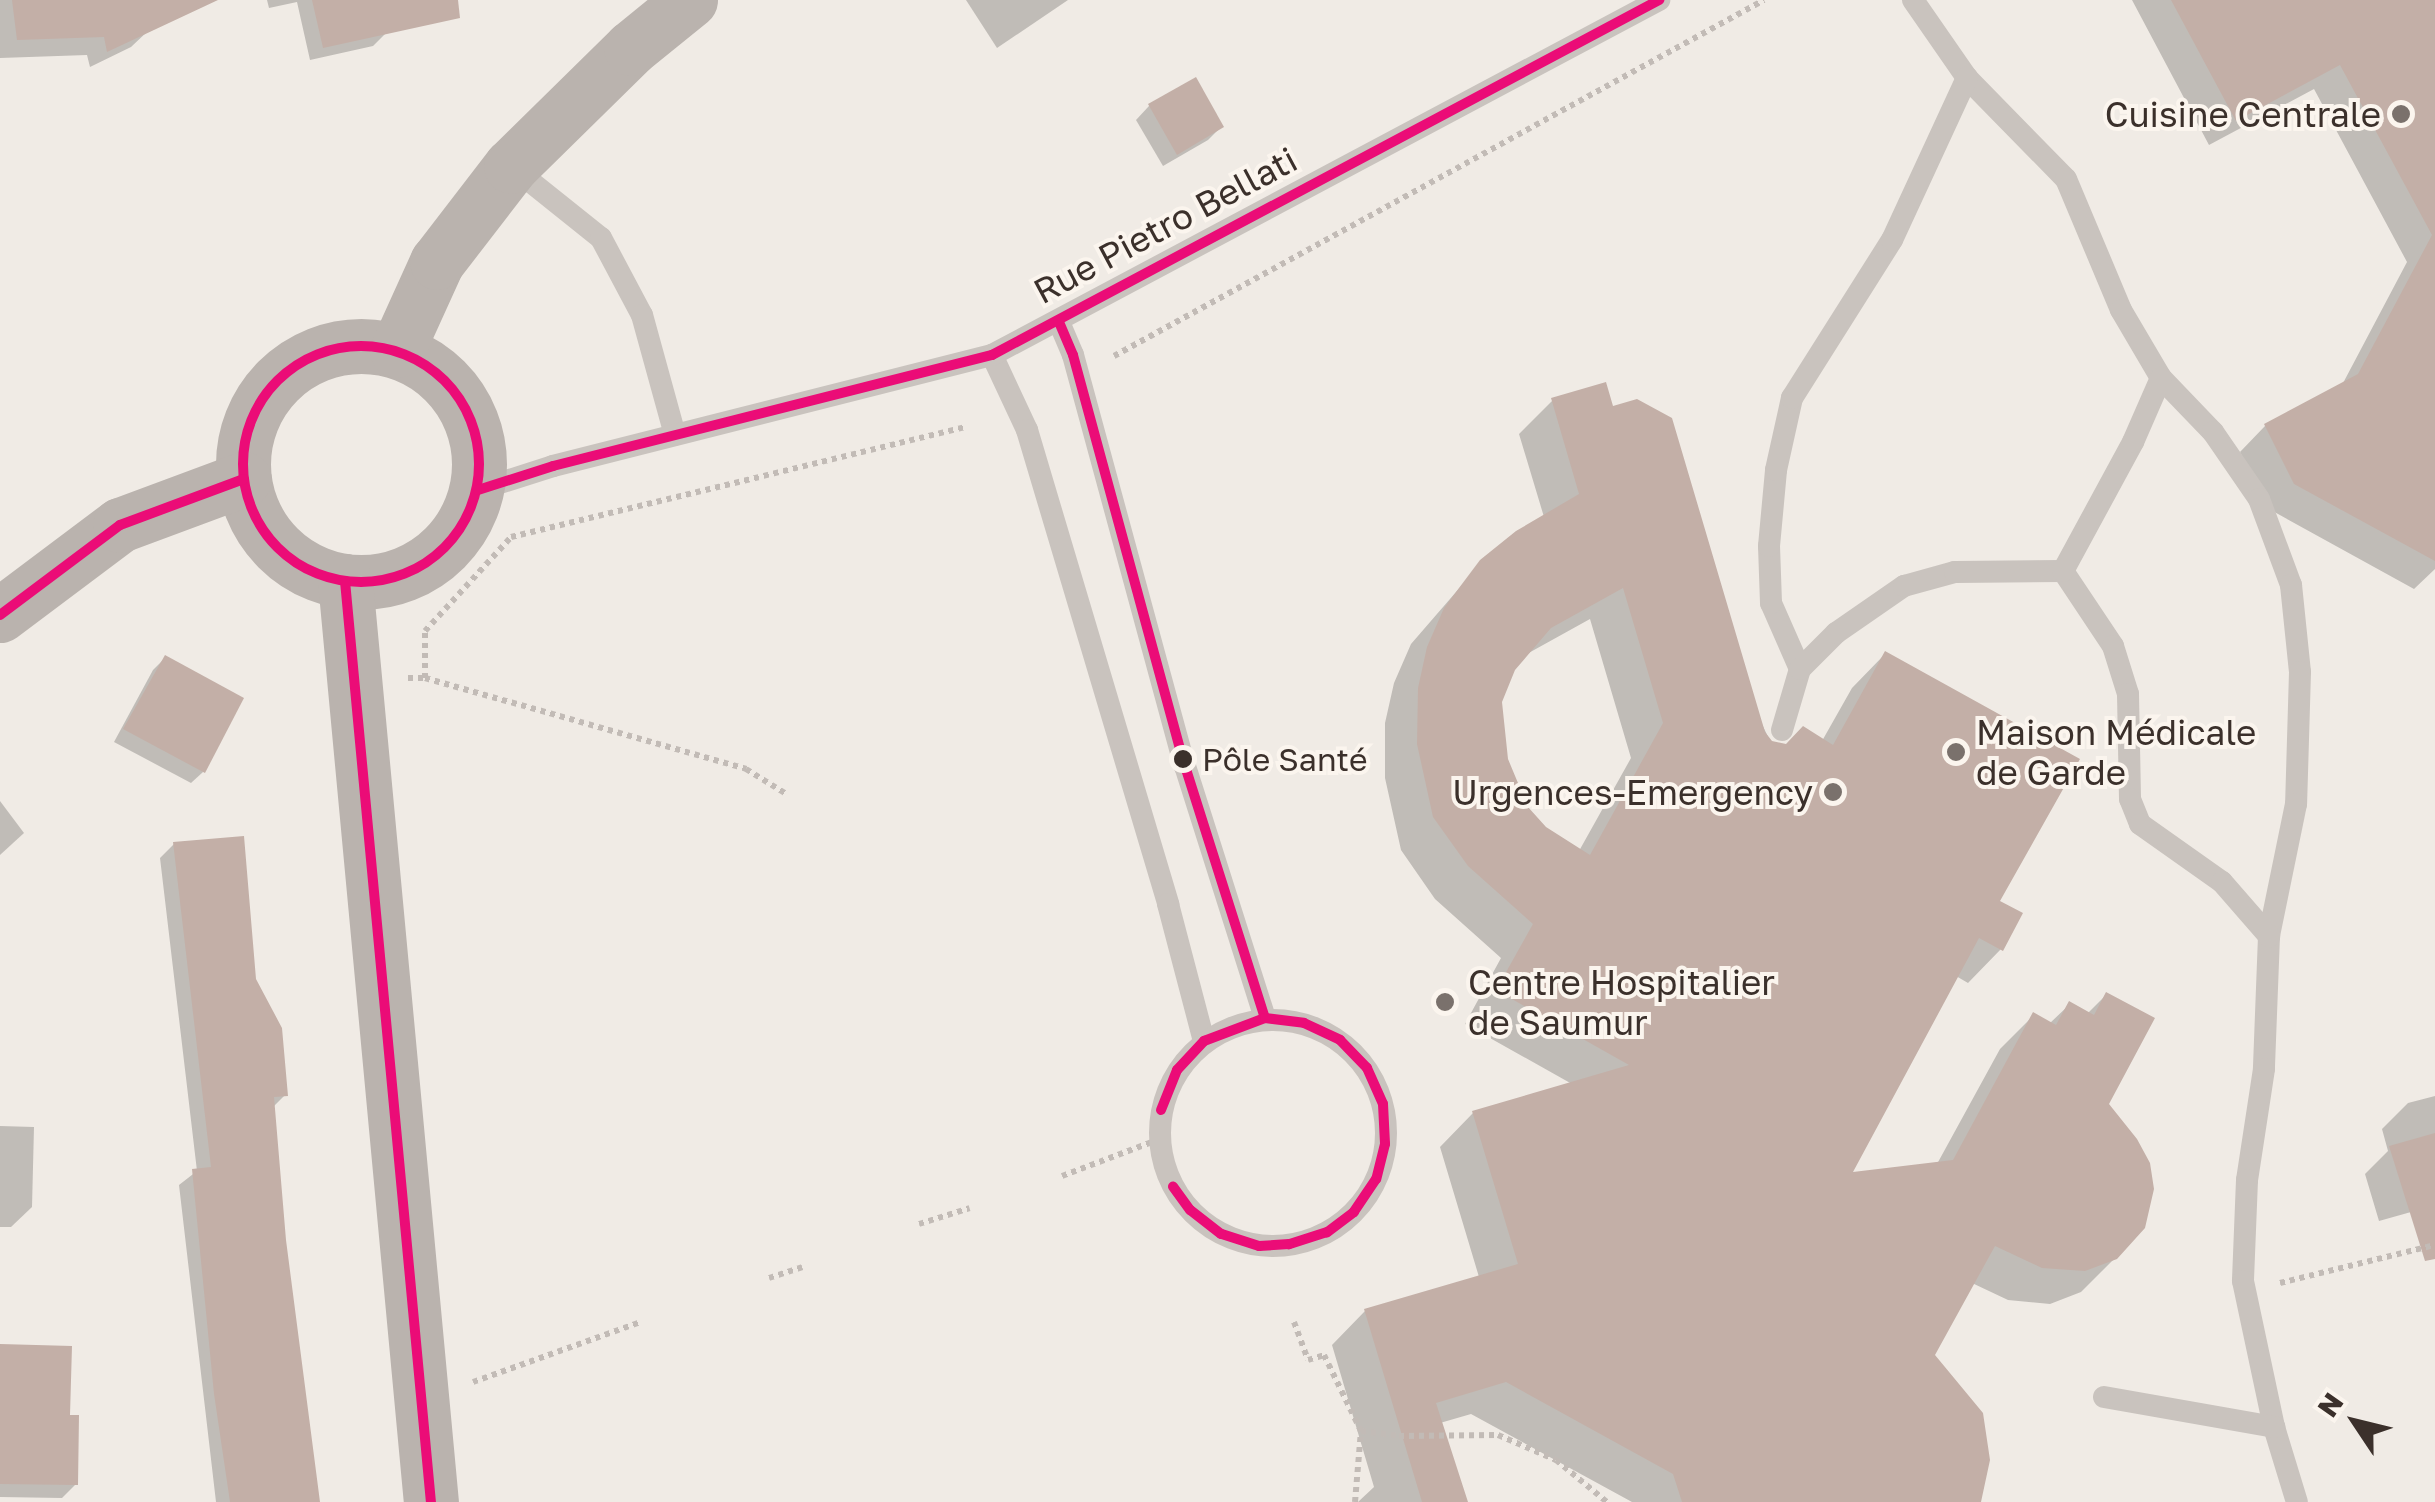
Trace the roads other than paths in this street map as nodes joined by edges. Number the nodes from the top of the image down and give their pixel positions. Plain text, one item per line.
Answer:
1 (690, 0) edge
2 (1659, 0) edge
3 (1913, 0) edge
4 (1968, 78) junction
5 (511, 166) junction
6 (1059, 322) junction
7 (398, 350) junction
8 (992, 354) junction
9 (2161, 378) junction
10 (675, 434) junction
11 (244, 479) junction
12 (478, 490) junction
13 (2063, 570) junction
14 (344, 581) junction
15 (0, 615) edge
16 (1800, 668) junction
17 (1782, 730) dead end
18 (2269, 936) junction
19 (1265, 1018) junction
20 (1204, 1042) junction
21 (2104, 1398) dead end
22 (2274, 1427) junction
23 (431, 1502) edge
24 (2297, 1502) edge

1 - 5 street
2 - 6 lane, Rue Pietro Bellati
3 - 4 lane
4 - 9 lane
4 - 16 lane
5 - 7 street
5 - 10 lane
6 - 8 lane, Rue Pietro Bellati
6 - 19 lane
7 - 11 street
7 - 12 street
8 - 10 lane, Rue Pietro Bellati
8 - 20 lane
9 - 13 lane
9 - 18 lane
10 - 12 lane, Rue Pietro Bellati
11 - 14 street
11 - 15 street
12 - 14 street
13 - 16 lane
13 - 18 lane
14 - 23 street
16 - 17 lane
18 - 22 lane
19 - 20 lane
19 - 20 lane
21 - 22 lane
22 - 24 lane

